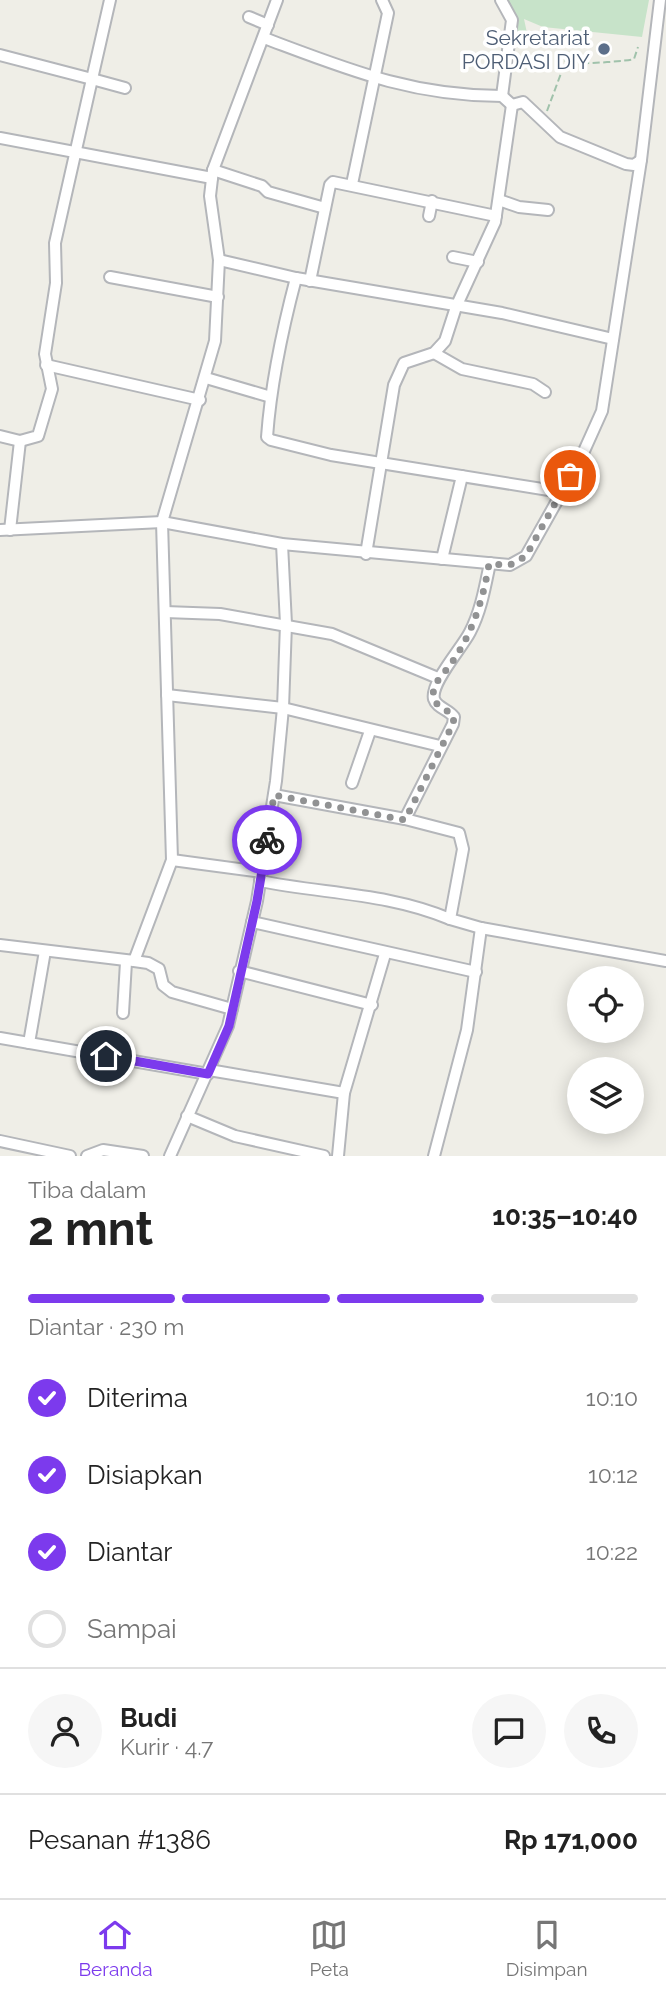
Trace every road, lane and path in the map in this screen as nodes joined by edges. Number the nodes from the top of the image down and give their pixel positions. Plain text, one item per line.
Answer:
1 (110, 0) edge
2 (277, 0) edge
3 (382, 0) edge
4 (501, 0) edge
5 (660, 0) edge
6 (248, 17) dead end
7 (268, 25) junction
8 (264, 38) junction
9 (638, 47) dead end
10 (0, 55) edge
11 (92, 79) junction
12 (372, 79) junction
13 (125, 88) dead end
14 (502, 96) junction
15 (512, 105) junction
16 (543, 122) junction
17 (0, 138) edge
18 (75, 152) junction
19 (641, 160) junction
20 (213, 174) junction
21 (352, 184) junction
22 (499, 200) junction
23 (432, 201) junction
24 (325, 208) junction
25 (548, 210) dead end
26 (429, 216) dead end
27 (496, 216) junction
28 (453, 257) dead end
29 (219, 260) junction
30 (478, 262) junction
31 (110, 277) dead end
32 (296, 278) junction
33 (310, 281) junction
34 (218, 297) junction
35 (456, 307) junction
36 (613, 339) junction
37 (434, 353) junction
38 (46, 365) junction
39 (206, 378) junction
40 (545, 392) dead end
41 (271, 397) junction
42 (200, 400) junction
43 (0, 436) edge
44 (20, 441) junction
45 (382, 464) junction
46 (462, 476) junction
47 (561, 492) junction
48 (162, 522) junction
49 (5, 530) edge
50 (282, 544) junction
51 (366, 554) junction
52 (442, 559) junction
53 (489, 564) junction
54 (165, 612) junction
55 (286, 624) junction
56 (438, 678) junction
57 (167, 695) junction
58 (283, 708) junction
59 (370, 731) junction
60 (440, 746) junction
61 (352, 783) dead end
62 (274, 795) junction
63 (405, 820) junction
64 (172, 860) junction
65 (261, 876) junction
66 (450, 919) junction
67 (252, 922) junction
68 (481, 928) junction
69 (0, 945) edge
70 (45, 951) junction
71 (385, 954) junction
72 (130, 961) junction
73 (666, 961) edge
74 (239, 971) junction
75 (476, 972) junction
76 (372, 1005) junction
77 (232, 1009) junction
78 (123, 1013) dead end
79 (0, 1038) edge
80 (29, 1043) junction
81 (208, 1072) junction
82 (344, 1093) junction
83 (187, 1116) junction
84 (0, 1141) edge
85 (294, 1153) edge
86 (70, 1156) edge
87 (87, 1156) edge
88 (143, 1156) edge
89 (170, 1156) edge
90 (324, 1156) edge
91 (338, 1156) edge
92 (434, 1156) edge

1 - 11 street
2 - 7 street
3 - 12 street
4 - 14 street
5 - 19 street
6 - 7 street
7 - 8 street
8 - 12 street
8 - 20 street
9 - 16 path
10 - 11 street
11 - 13 street
11 - 18 street
12 - 14 street
12 - 21 street
14 - 15 street
15 - 16 street
15 - 22 street
16 - 19 street
17 - 18 street
18 - 20 street
18 - 38 street
19 - 36 street
20 - 24 street
20 - 29 street
21 - 23 street
21 - 24 street
22 - 25 street
22 - 27 street
23 - 26 street
23 - 27 street
24 - 33 street
27 - 30 street
28 - 30 street
29 - 32 street
29 - 34 street
30 - 35 street
31 - 34 street
32 - 33 street
32 - 41 street
33 - 35 street
34 - 39 street
35 - 36 street
35 - 37 street
36 - 47 street
37 - 40 street
37 - 45 street
38 - 42 street
38 - 44 street
39 - 41 street
39 - 42 street
41 - 45 street
42 - 48 street
43 - 44 street
44 - 49 street
45 - 46 street
45 - 51 street
46 - 47 street
46 - 52 street
47 - 53 street
48 - 49 street
48 - 50 street
48 - 54 street
50 - 51 street
50 - 55 street
51 - 52 street
52 - 53 street
53 - 56 street
54 - 55 street
54 - 57 street
55 - 56 street
55 - 58 street
56 - 60 street
57 - 58 street
57 - 64 street
58 - 59 street
58 - 62 street
59 - 60 street
59 - 61 street
60 - 63 street
62 - 63 street
62 - 65 street
63 - 66 street
64 - 65 street
64 - 72 street
65 - 66 street
65 - 67 street
66 - 68 street
67 - 71 street
67 - 74 street
68 - 73 street
68 - 75 street
69 - 70 street
70 - 72 street
70 - 80 street
71 - 75 street
71 - 76 street
72 - 77 street
72 - 78 street
74 - 76 street
74 - 77 street
75 - 92 street
76 - 82 street
77 - 81 street
79 - 80 street
80 - 81 street
81 - 82 street
81 - 83 street
82 - 91 street
83 - 85 street
83 - 89 street
84 - 86 street
85 - 90 street
87 - 88 street

